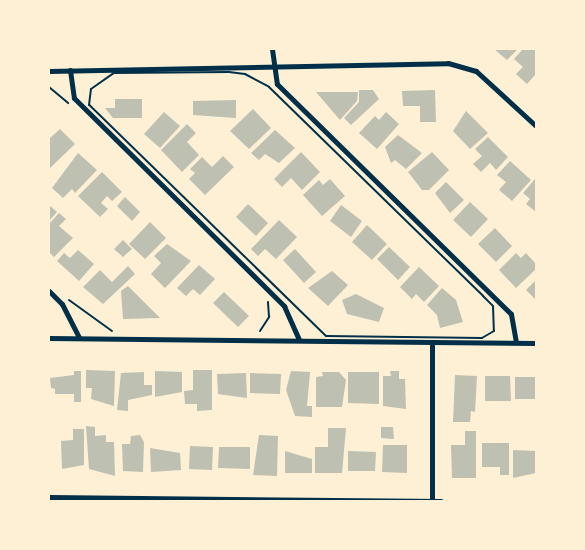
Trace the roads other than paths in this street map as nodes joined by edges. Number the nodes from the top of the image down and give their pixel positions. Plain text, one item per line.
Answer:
1 (272, 49) edge
2 (273, 66) junction
3 (70, 70) junction
4 (49, 71) edge
5 (536, 126) edge
6 (49, 291) edge
7 (49, 338) edge
8 (79, 338) junction
9 (299, 339) junction
10 (516, 342) junction
11 (536, 343) edge
12 (432, 344) junction
13 (49, 496) edge
14 (432, 501) edge
15 (441, 501) edge

1 - 2 street
2 - 3 street
2 - 5 street
2 - 10 street
3 - 4 street
3 - 9 street
6 - 8 street
7 - 8 street
8 - 9 street
9 - 12 street
10 - 11 street
10 - 12 street
12 - 14 street
13 - 14 street
14 - 15 street

